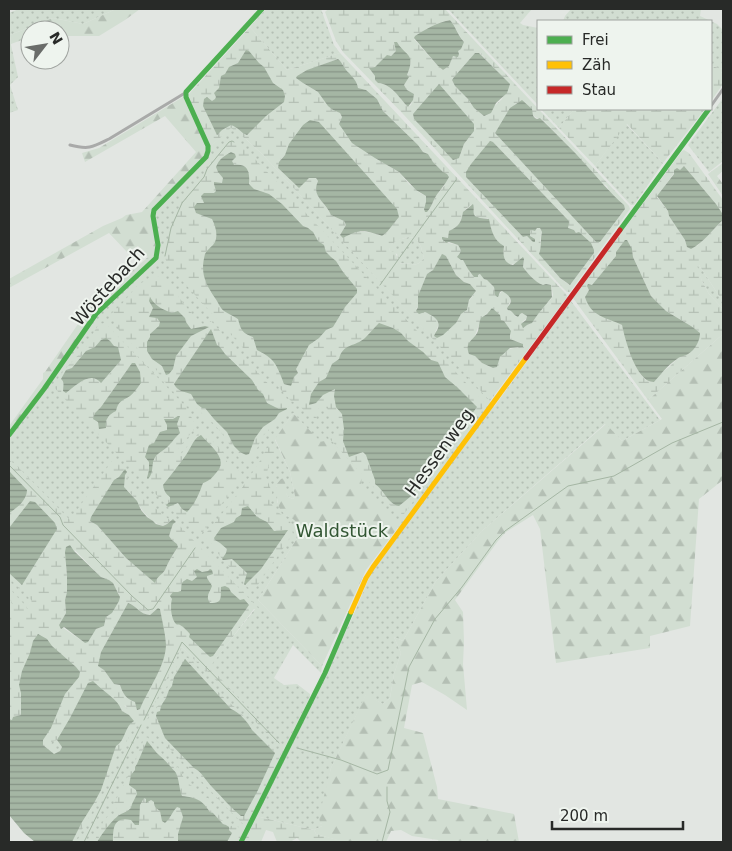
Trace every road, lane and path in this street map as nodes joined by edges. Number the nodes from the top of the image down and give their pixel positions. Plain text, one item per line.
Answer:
1 (262, 9) edge
2 (723, 89) edge
3 (186, 92) junction
4 (712, 105) edge
5 (707, 110) edge
6 (70, 145) dead end
7 (9, 435) edge
8 (241, 842) edge

1 - 3 street
2 - 4 street
3 - 6 street
3 - 7 street, Wöstebach
5 - 8 street, Hessenweg

